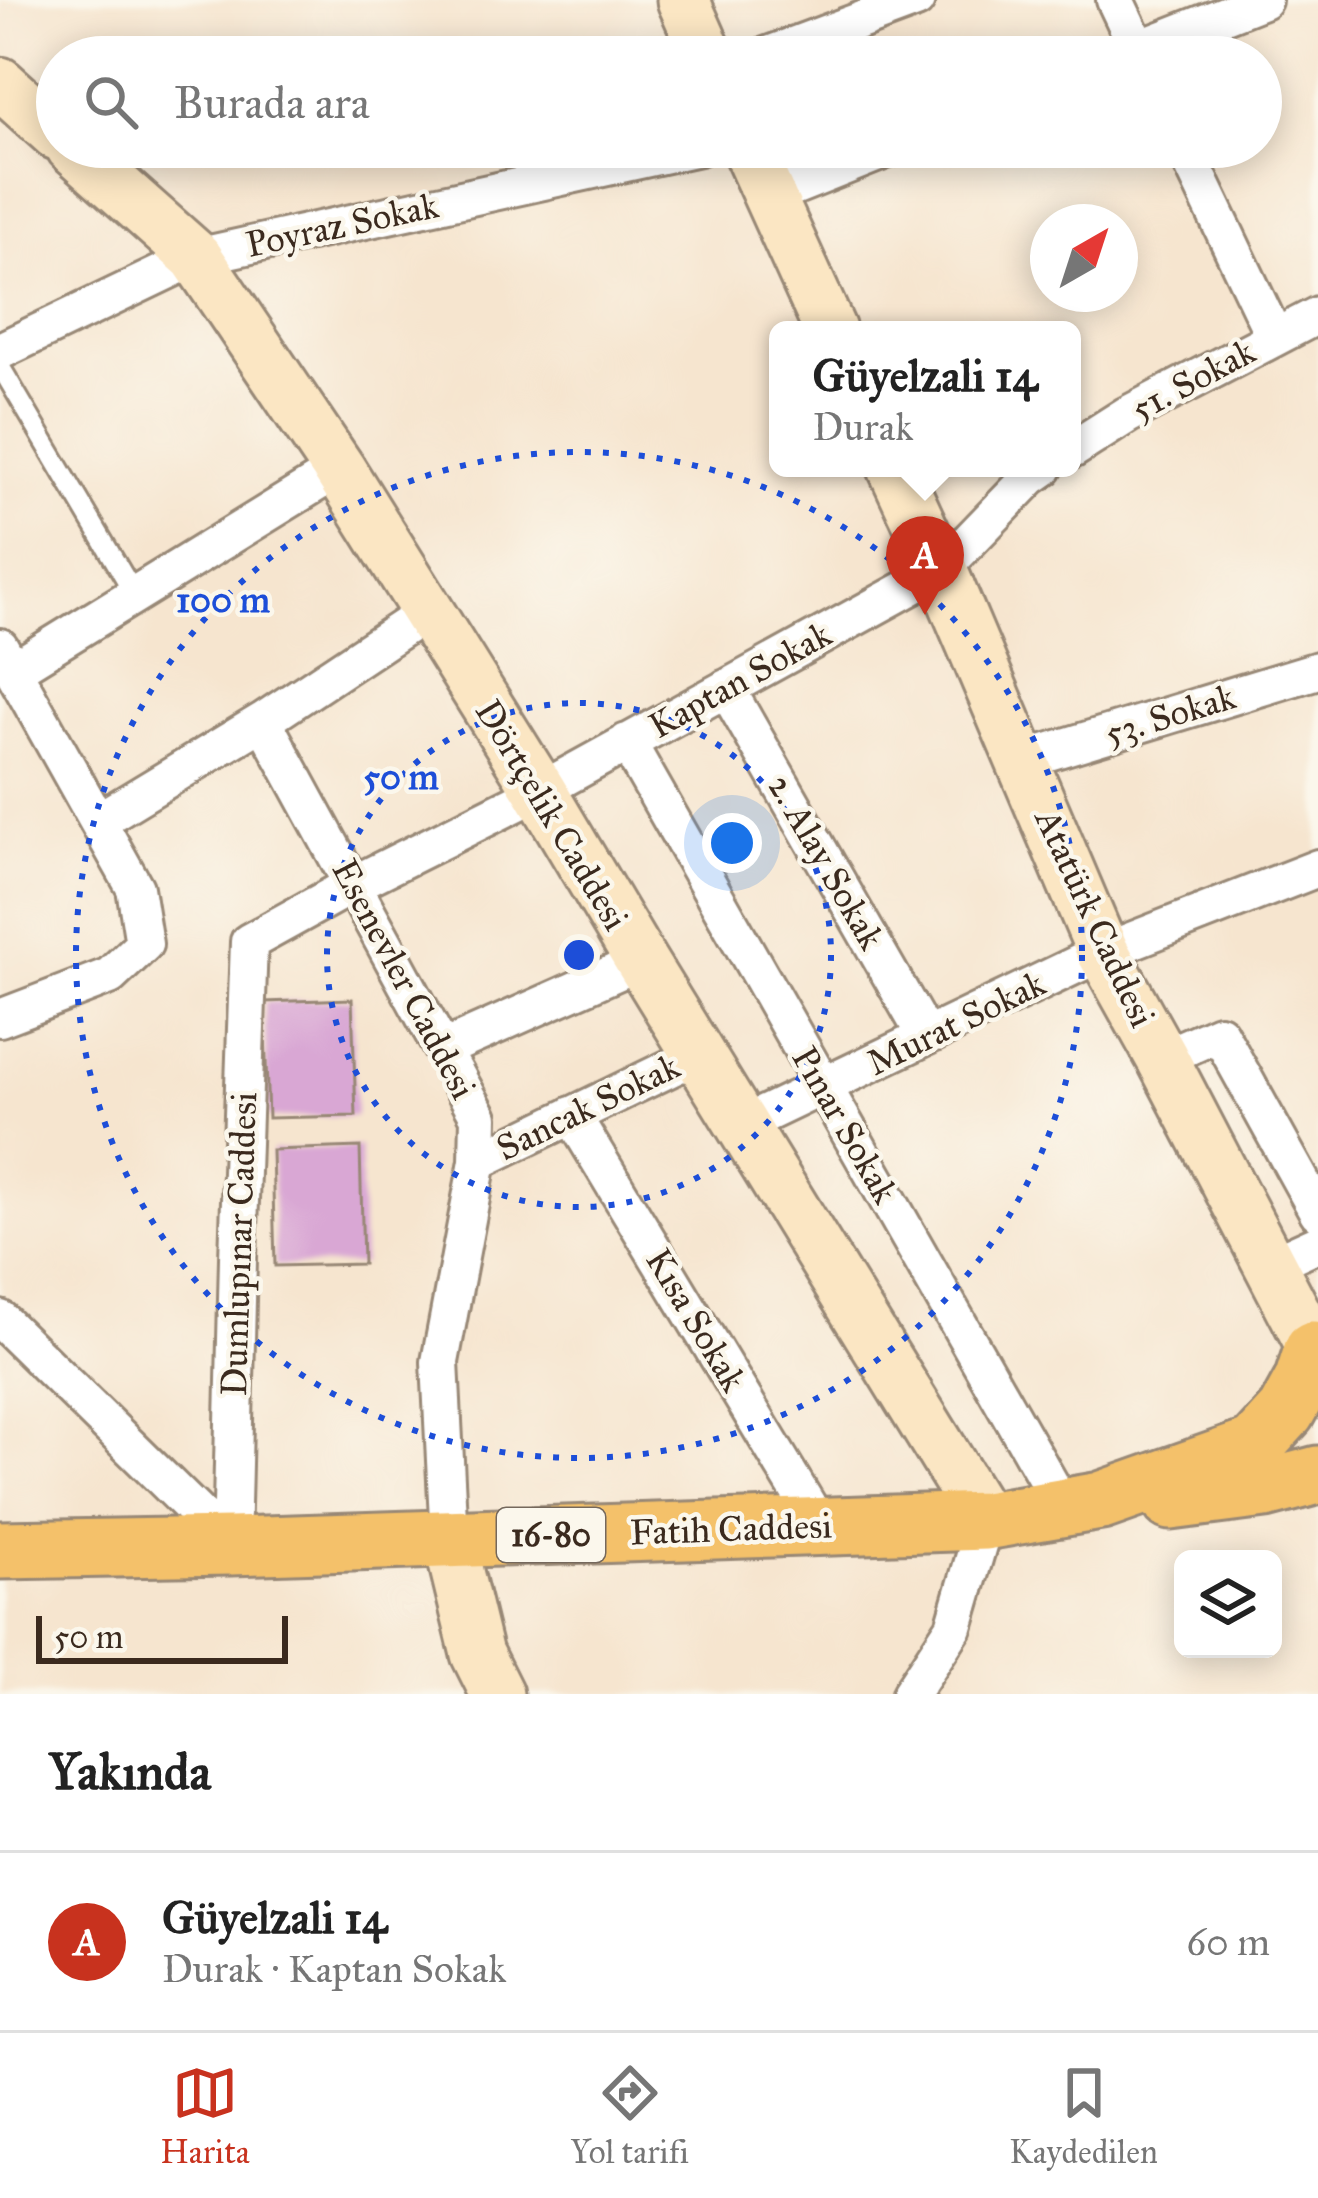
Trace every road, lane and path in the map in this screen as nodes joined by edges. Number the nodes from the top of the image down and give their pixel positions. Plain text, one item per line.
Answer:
1 (682, 0) edge
2 (916, 0) edge
3 (1115, 0) edge
4 (1263, 0) edge
5 (698, 36) edge
6 (819, 36) edge
7 (1126, 36) edge
8 (1176, 36) edge
9 (0, 83) edge
10 (36, 115) edge
11 (96, 168) edge
12 (603, 168) edge
13 (756, 168) edge
14 (840, 168) edge
15 (1194, 168) edge
16 (768, 197) junction
17 (196, 257) junction
18 (1318, 315) edge
19 (826, 321) edge
20 (1274, 336) junction
21 (0, 351) edge
22 (0, 366) edge
23 (1081, 444) edge
24 (339, 469) junction
25 (898, 477) edge
26 (1031, 477) edge
27 (941, 570) junction
28 (135, 595) junction
29 (428, 611) junction
30 (7, 659) edge
31 (1318, 670) edge
32 (726, 688) junction
33 (263, 721) junction
34 (627, 742) junction
35 (1022, 760) junction
36 (540, 791) junction
37 (98, 821) junction
38 (1318, 868) edge
39 (354, 884) junction
40 (250, 942) joint
41 (1103, 952) junction
42 (641, 961) junction
43 (0, 1018) edge
44 (926, 1036) junction
45 (442, 1049) junction
46 (699, 1054) junction
47 (1162, 1058) junction
48 (824, 1086) junction
49 (572, 1115) junction
50 (744, 1124) junction
51 (478, 1161) junction
52 (1318, 1212) edge
53 (1318, 1243) edge
54 (1272, 1264) junction
55 (0, 1319) edge
56 (1316, 1353) edge
57 (1318, 1430) edge
58 (1254, 1447) junction
59 (1318, 1475) edge
60 (1082, 1504) junction
61 (985, 1520) junction
62 (820, 1526) junction
63 (449, 1539) junction
64 (231, 1546) junction
65 (0, 1550) edge
66 (497, 1694) edge
67 (910, 1694) edge

1 - 5 street
2 - 6 street
3 - 7 street
4 - 8 street
9 - 10 street
11 - 17 street, Dörtçelik Caddesi
12 - 17 street, Poyraz Sokak
13 - 16 street
14 - 16 street
15 - 20 street
16 - 19 street
17 - 21 street, Poyraz Sokak
17 - 24 street, Dörtçelik Caddesi
18 - 20 street, 51. Sokak
20 - 23 street, 51. Sokak
22 - 28 lane
24 - 28 street
24 - 29 street, Dörtçelik Caddesi
25 - 27 street, Atatürk Caddesi
26 - 27 street
27 - 32 street, Kaptan Sokak
27 - 35 street, Atatürk Caddesi
28 - 30 street
29 - 33 street
29 - 36 street, Dörtçelik Caddesi
30 - 37 street
31 - 35 street, 53. Sokak
32 - 34 street, Kaptan Sokak
32 - 44 street, 2. Alay Sokak
33 - 37 street
33 - 39 street, Esenevler Caddesi
34 - 36 street, Kaptan Sokak
34 - 48 street, Pınar Sokak
35 - 41 street, Atatürk Caddesi
36 - 39 street, Kaptan Sokak
36 - 42 street, Dörtçelik Caddesi
37 - 43 street
38 - 41 street, Murat Sokak
39 - 40 street, Kaptan Sokak
39 - 45 street, Esenevler Caddesi
40 - 64 street, Dumlupınar Caddesi
41 - 44 street, Murat Sokak
41 - 47 street, Atatürk Caddesi
42 - 45 street
42 - 46 street, Dörtçelik Caddesi
44 - 48 street, Murat Sokak
45 - 51 street, Esenevler Caddesi
46 - 49 street, Sancak Sokak
46 - 50 street, Dörtçelik Caddesi
47 - 52 street
47 - 54 street, Atatürk Caddesi
48 - 50 street, Murat Sokak
48 - 60 street, Pınar Sokak
49 - 51 street, Sancak Sokak
49 - 62 street, Kısa Sokak
50 - 61 street, Dörtçelik Caddesi
51 - 63 street, Esenevler Caddesi
53 - 54 street
54 - 56 street, Atatürk Caddesi
55 - 64 street
56 - 58 main road
57 - 58 main road, Fatih Caddesi
58 - 60 main road, Fatih Caddesi
59 - 60 main road, Fatih Caddesi / 16-80
60 - 61 main road, Fatih Caddesi / 16-80
61 - 62 main road, Fatih Caddesi / 16-80
61 - 67 street
62 - 63 main road, Fatih Caddesi / 16-80
63 - 64 main road, Fatih Caddesi / 16-80
63 - 66 street
64 - 65 main road, Fatih Caddesi / 16-80

